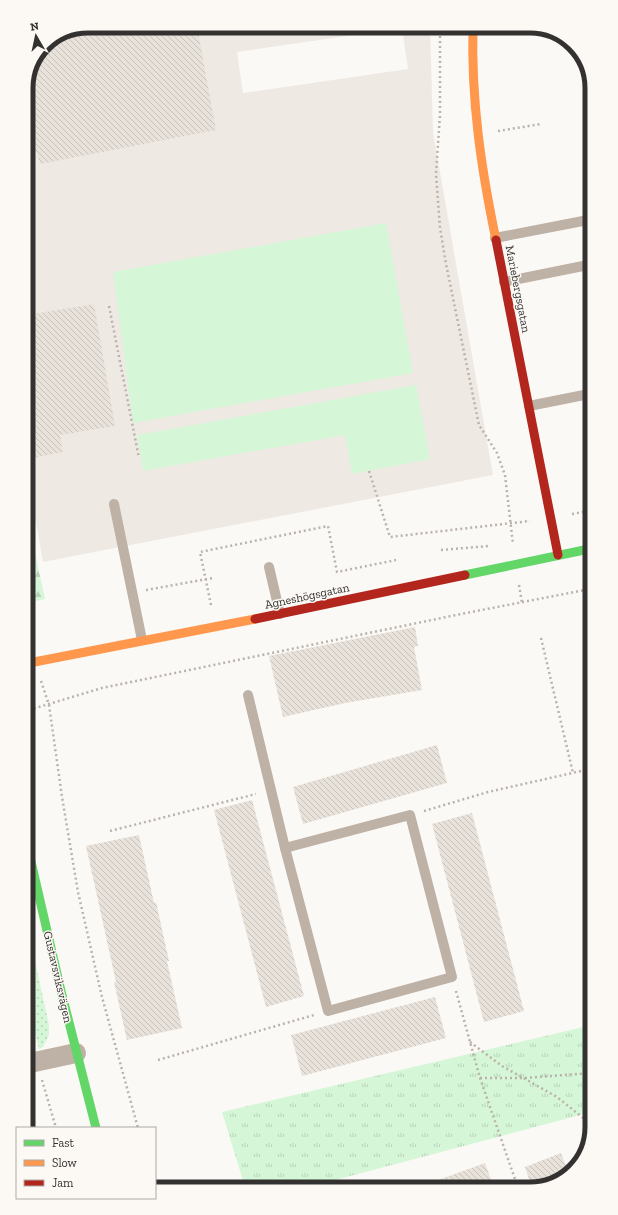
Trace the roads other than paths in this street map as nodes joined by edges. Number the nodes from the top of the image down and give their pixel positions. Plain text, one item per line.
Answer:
1 (473, 33) edge
2 (585, 221) edge
3 (495, 238) junction
4 (585, 266) edge
5 (504, 282) junction
6 (585, 395) edge
7 (529, 406) junction
8 (114, 504) dead end
9 (585, 550) edge
10 (558, 555) junction
11 (269, 567) dead end
12 (280, 614) junction
13 (142, 640) junction
14 (33, 662) edge
15 (248, 695) dead end
16 (285, 848) junction
17 (33, 871) edge
18 (76, 1053) junction
19 (33, 1062) edge
20 (96, 1127) edge

1 - 3 street, Mariebergsgatan
2 - 3 lane
3 - 5 street, Mariebergsgatan
4 - 5 lane
5 - 7 street, Mariebergsgatan
6 - 7 lane
7 - 10 street, Mariebergsgatan
8 - 13 lane
9 - 10 street, Agneshögsgatan
10 - 12 street, Agneshögsgatan
11 - 12 lane
12 - 13 street, Agneshögsgatan
13 - 14 street, Agneshögsgatan
15 - 16 lane
16 - 16 lane
17 - 18 street, Gustavsviksvägen
18 - 19 street
18 - 20 street, Gustavsviksvägen

